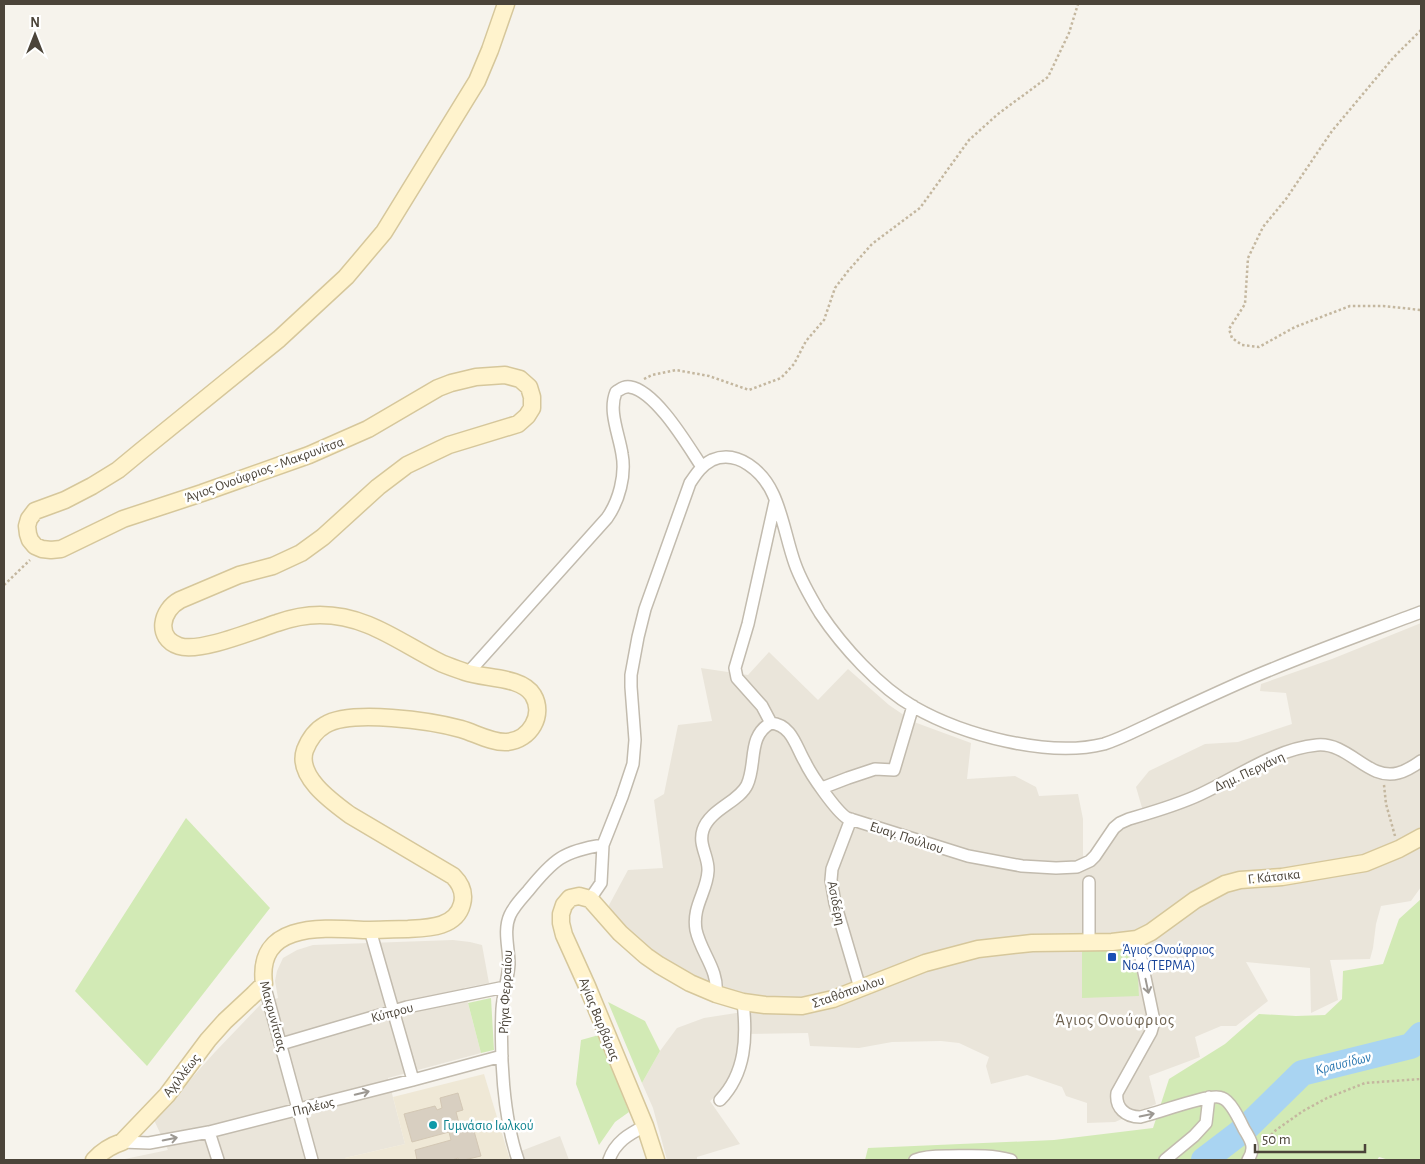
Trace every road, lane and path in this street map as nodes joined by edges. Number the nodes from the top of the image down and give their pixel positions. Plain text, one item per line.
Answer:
1 (506, 4) edge
2 (1078, 4) edge
3 (1421, 30) edge
4 (1421, 310) edge
5 (630, 387) junction
6 (702, 467) junction
7 (776, 500) junction
8 (42, 549) junction
9 (4, 585) edge
10 (1421, 612) edge
11 (468, 673) junction
12 (913, 706) junction
13 (771, 723) junction
14 (1421, 761) edge
15 (1383, 774) junction
16 (822, 788) junction
17 (851, 819) junction
18 (1421, 837) edge
19 (603, 845) junction
20 (1399, 849) junction
21 (1090, 861) joint
22 (1089, 882) dead end
23 (590, 899) junction
24 (458, 912) joint
25 (370, 930) junction
26 (1137, 939) junction
27 (1089, 942) junction
28 (264, 984) junction
29 (505, 987) junction
30 (860, 988) junction
31 (716, 994) junction
32 (743, 1002) junction
33 (393, 1011) junction
34 (281, 1044) junction
35 (502, 1056) junction
36 (1421, 1079) edge
37 (413, 1080) junction
38 (1209, 1097) junction
39 (720, 1100) dead end
40 (299, 1110) junction
41 (645, 1126) junction
42 (209, 1132) junction
43 (122, 1142) junction
44 (1252, 1142) junction
45 (94, 1160) edge
46 (218, 1160) edge
47 (312, 1160) edge
48 (518, 1160) edge
49 (609, 1160) edge
50 (656, 1160) edge
51 (915, 1160) edge
52 (1011, 1160) edge
53 (1166, 1160) edge
54 (1248, 1160) edge

1 - 8 street
2 - 5 path
3 - 4 path
5 - 6 street
5 - 11 street
6 - 7 street
6 - 19 street
7 - 12 street
7 - 13 street
8 - 9 path
8 - 11 street, Άγιος Ονούφριος - Μακρυνίτσα
10 - 12 street
11 - 24 street, Άγιος Ονούφριος - Μακρυνίτσα
12 - 16 street
13 - 16 street, Ευαγ. Πούλιου
13 - 31 street
14 - 15 street
15 - 20 path
15 - 21 street, Δημ. Περγάνη
16 - 17 street, Ευαγ. Πούλιου
17 - 21 street, Ευαγ. Πούλιου
17 - 30 street, Ασιδέρη
18 - 20 street, Γ. Κάτσικα
19 - 23 street
19 - 29 street, Ρήγα Φερραίου
20 - 26 street, Γ. Κάτσικα
22 - 27 street
23 - 31 street, Σταθόπουλου
23 - 41 street, Αγίας Βαρβάρας
24 - 25 street, Μακρυνίτσας
25 - 28 street, Μακρυνίτσας
25 - 33 street
26 - 27 street, Σταθόπουλου
26 -> 38 street
27 - 30 street, Σταθόπουλου
28 - 34 street, Μακρυνίτσας
28 - 43 street, Αχιλλέως
29 - 33 street, Κύπρου
29 - 35 street, Ρήγα Φερραίου
30 - 32 street, Σταθόπουλου
31 - 32 street, Σταθόπουλου
32 - 39 street
33 - 34 street, Κύπρου
33 - 37 street
34 - 40 street, Μακρυνίτσας
35 - 37 street, Πηλέως
35 - 48 street, Ρήγα Φερραίου
36 - 44 path
40 -> 37 street, Πηλέως
38 - 44 street
38 - 53 street
40 - 42 street, Πηλέως
40 - 47 street, Μακρυνίτσας
41 - 49 street
41 - 50 street, Αγίας Βαρβάρας
43 -> 42 street, Πηλέως
42 - 46 street
43 - 45 street, Αχιλλέως
44 - 54 street
51 - 52 street

